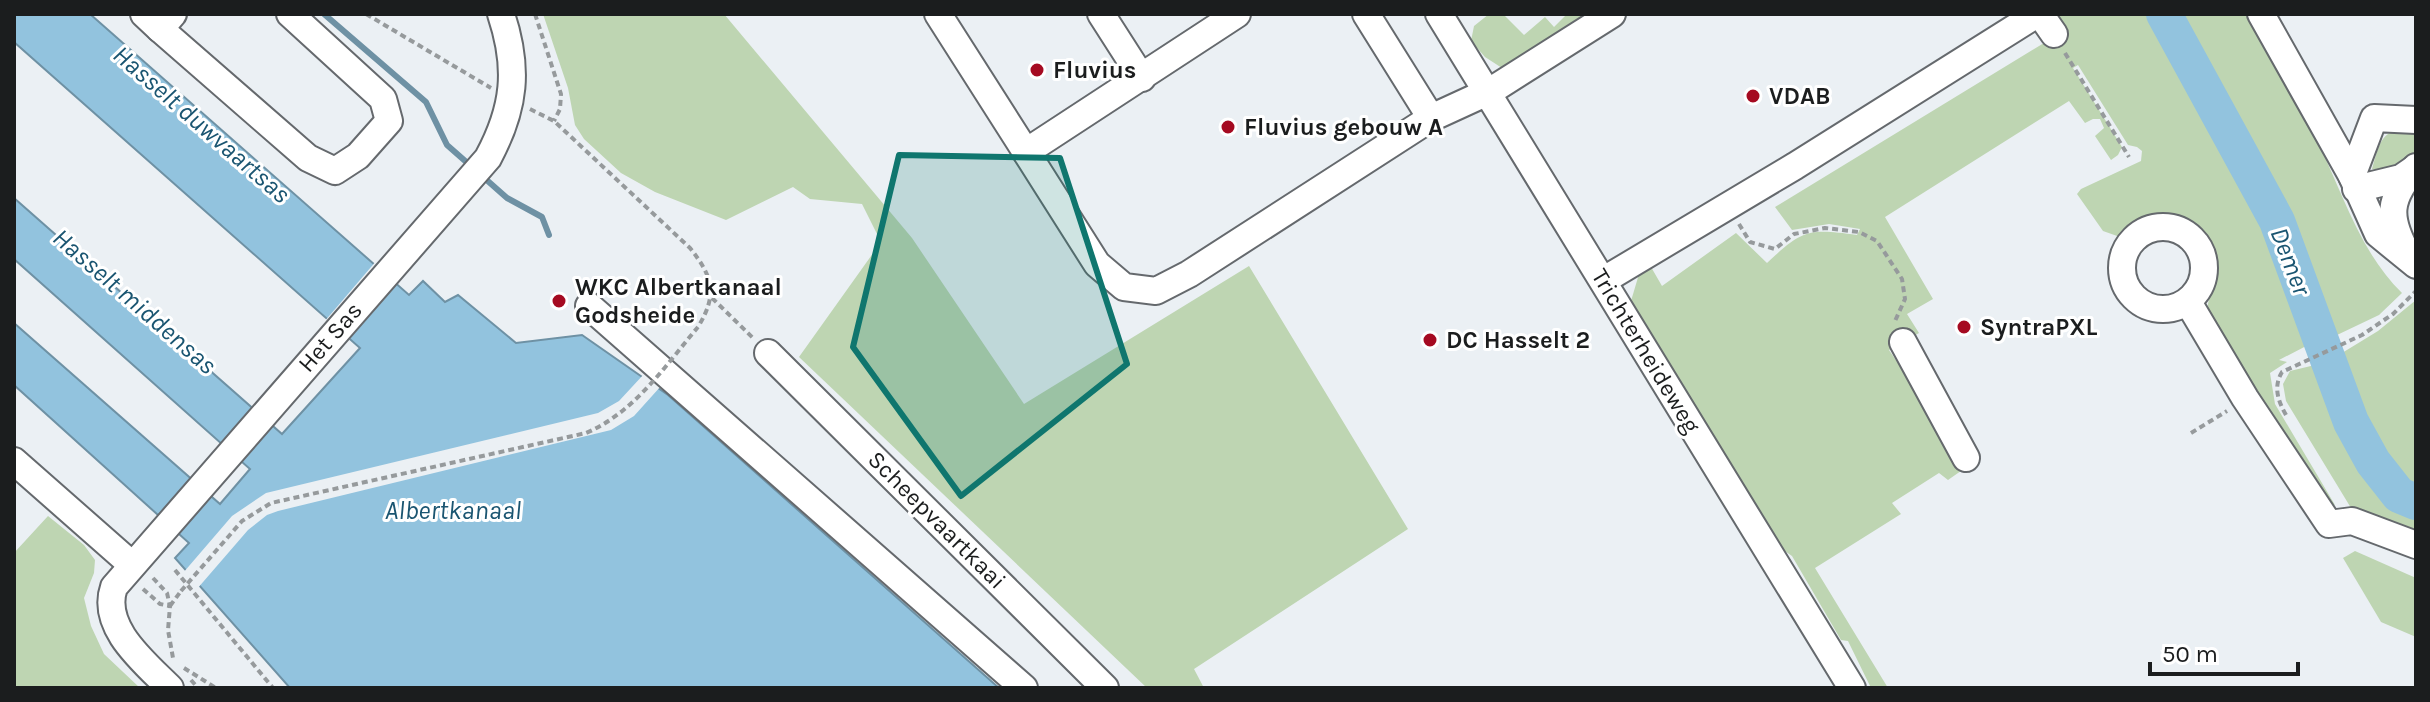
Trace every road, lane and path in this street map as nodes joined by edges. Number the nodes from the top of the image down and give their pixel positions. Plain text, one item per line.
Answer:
1 (290, 14) edge
2 (366, 14) edge
3 (501, 14) edge
4 (535, 14) edge
5 (938, 14) edge
6 (1101, 14) edge
7 (1237, 14) edge
8 (1366, 14) edge
9 (1439, 14) edge
10 (1612, 14) edge
11 (2261, 14) edge
12 (159, 19) edge
13 (2044, 21) edge
14 (1142, 78) junction
15 (1488, 91) junction
16 (511, 100) junction
17 (1431, 118) junction
18 (2416, 120) edge
19 (1026, 152) junction
20 (2129, 157) dead end
21 (2415, 168) edge
22 (2354, 183) junction
23 (1741, 227) dead end
24 (2414, 263) edge
25 (1604, 280) junction
26 (2416, 291) edge
27 (712, 298) junction
28 (2188, 302) dead end
29 (589, 306) dead end
30 (1903, 342) joint
31 (768, 353) joint
32 (2245, 398) junction
33 (2286, 415) dead end
34 (2191, 433) dead end
35 (1966, 458) dead end
36 (14, 461) edge
37 (2416, 545) edge
38 (139, 555) junction
39 (175, 570) dead end
40 (172, 676) edge
41 (216, 688) edge
42 (273, 688) edge
43 (1024, 688) edge
44 (1105, 688) edge
45 (1852, 688) edge

1 - 12 street
2 - 16 path
3 - 16 street, Het Sas
4 - 27 path
5 - 19 street
6 - 14 street
7 - 14 street
8 - 17 street
9 - 15 street, Trichterheideweg
10 - 15 street
11 - 22 street
13 - 20 path
13 - 25 street
14 - 19 street
15 - 17 street
15 - 25 street, Trichterheideweg
16 - 38 street, Het Sas
17 - 19 street
18 - 22 street
21 - 22 street
21 - 24 street
22 - 24 street
23 - 30 path
25 - 45 street, Trichterheideweg
26 - 33 path
27 - 31 path
27 - 40 path, bridge
28 - 32 street
29 - 43 street
30 - 35 street
31 - 44 street, Scheepvaartkaai
32 - 34 path
32 - 37 street
36 - 38 street
38 - 40 street, Het Sas
39 - 42 path
40 - 41 path

